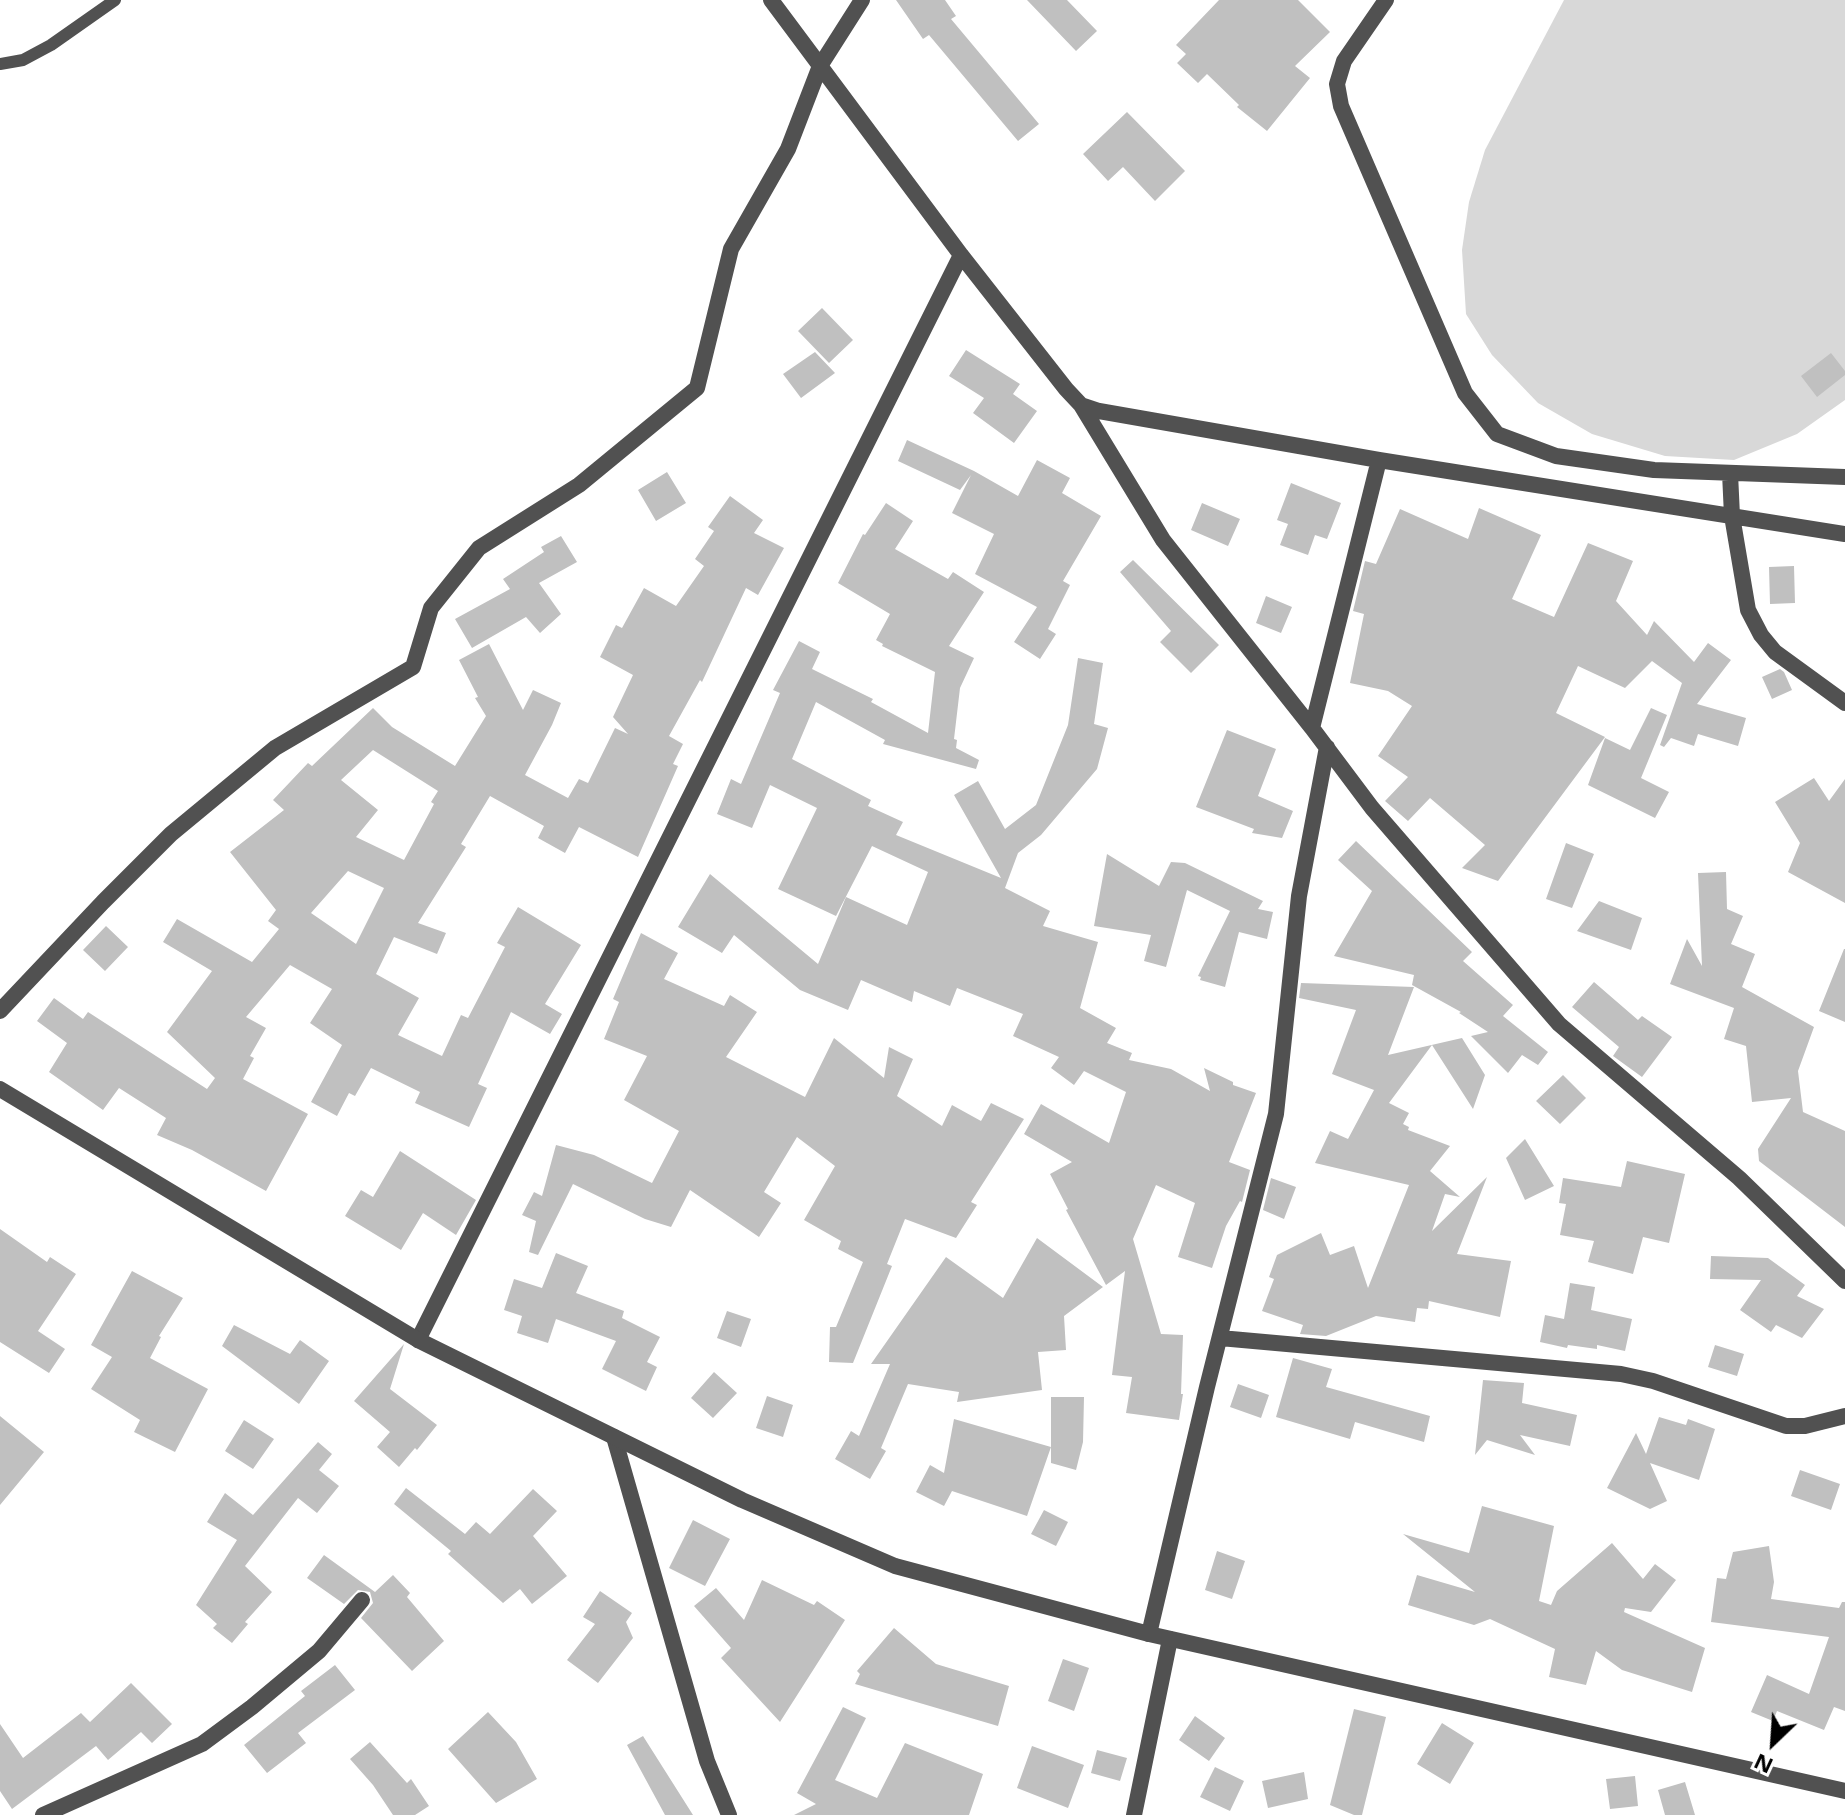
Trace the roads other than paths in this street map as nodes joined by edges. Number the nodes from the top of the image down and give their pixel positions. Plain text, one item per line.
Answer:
1 (115, 0) edge
2 (771, 0) edge
3 (862, 0) edge
4 (1386, 0) edge
5 (0, 64) edge
6 (820, 66) junction
7 (961, 255) junction
8 (1081, 405) junction
9 (1379, 460) junction
10 (1730, 473) junction
11 (1845, 477) edge
12 (1732, 516) junction
13 (1845, 534) edge
14 (1845, 703) edge
15 (1312, 728) junction
16 (1327, 747) junction
17 (0, 1011) edge
18 (0, 1089) edge
19 (1845, 1281) edge
20 (1220, 1338) junction
21 (418, 1340) junction
22 (1845, 1416) edge
23 (614, 1437) junction
24 (362, 1600) dead end
25 (1149, 1634) junction
26 (1170, 1639) junction
27 (1845, 1791) edge
28 (43, 1815) edge
29 (729, 1815) edge
30 (1134, 1815) edge

1 - 5 lane
2 - 6 street
3 - 6 street
4 - 10 street
6 - 7 street
6 - 17 street
7 - 8 street
7 - 21 street
8 - 9 street
8 - 15 street
9 - 12 street
9 - 15 street
10 - 11 street
10 - 12 street
12 - 13 street
12 - 14 street
15 - 16 street
16 - 19 street
16 - 20 street
18 - 21 street
20 - 22 street
20 - 25 street
21 - 23 street
23 - 25 street
23 - 29 street
24 - 28 street
25 - 26 street
26 - 27 street
26 - 30 street

